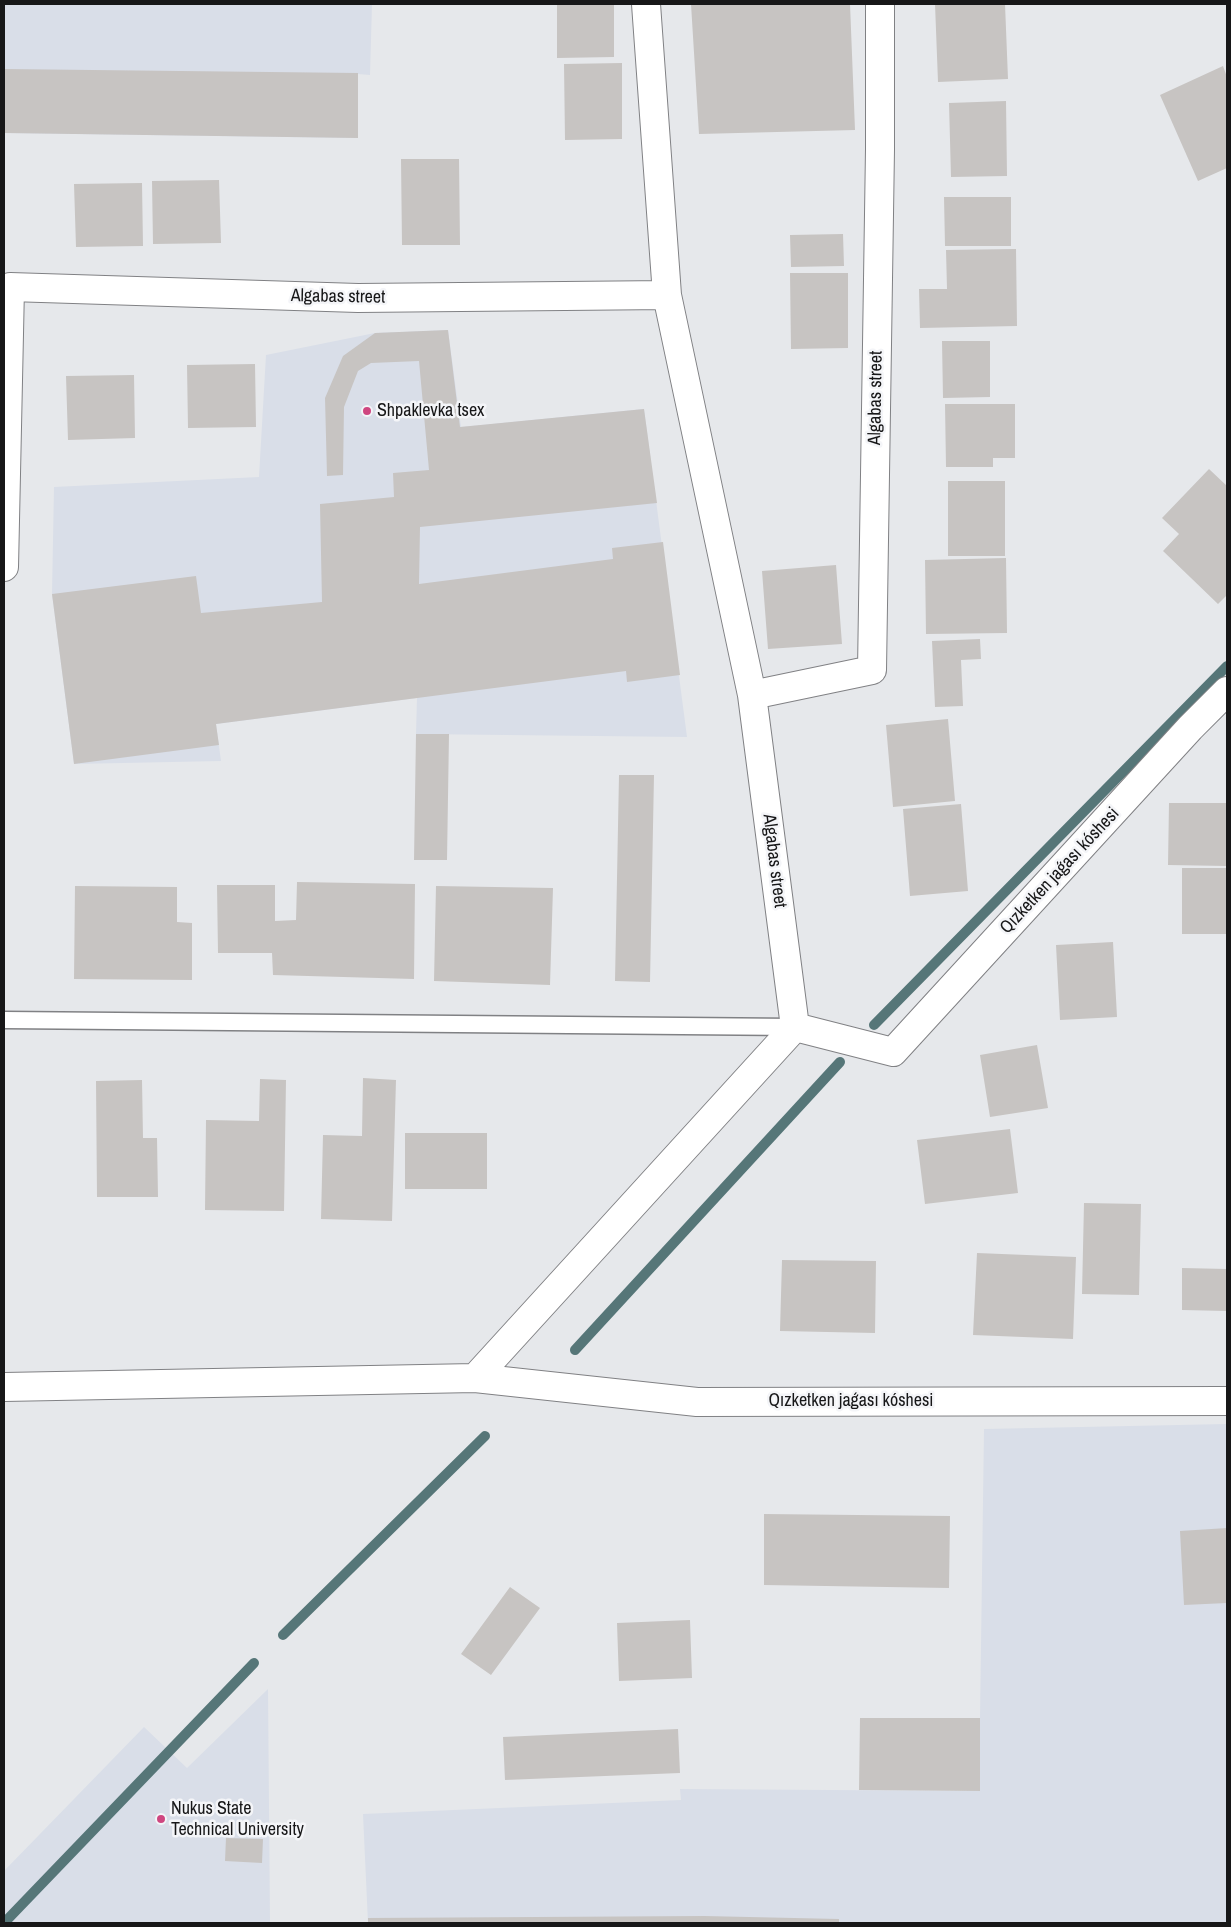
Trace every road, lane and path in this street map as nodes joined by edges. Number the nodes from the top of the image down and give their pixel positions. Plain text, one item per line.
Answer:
1 (646, 4) edge
2 (880, 4) edge
3 (666, 295) junction
4 (4, 567) edge
5 (1227, 690) edge
6 (752, 695) junction
7 (4, 1020) edge
8 (795, 1027) junction
9 (475, 1378) junction
10 (4, 1387) edge
11 (1227, 1400) edge

1 - 3 street, Algabas street
2 - 6 street, Algabas street
3 - 4 street, Algabas street
3 - 6 street, Algabas street
5 - 8 street, Qızketken jaǵası kóshesi
6 - 8 street, Algabas street
7 - 8 lane
8 - 9 street
9 - 10 street, Qızketken jaǵası kóshesi
9 - 11 street, Qızketken jaǵası kóshesi

